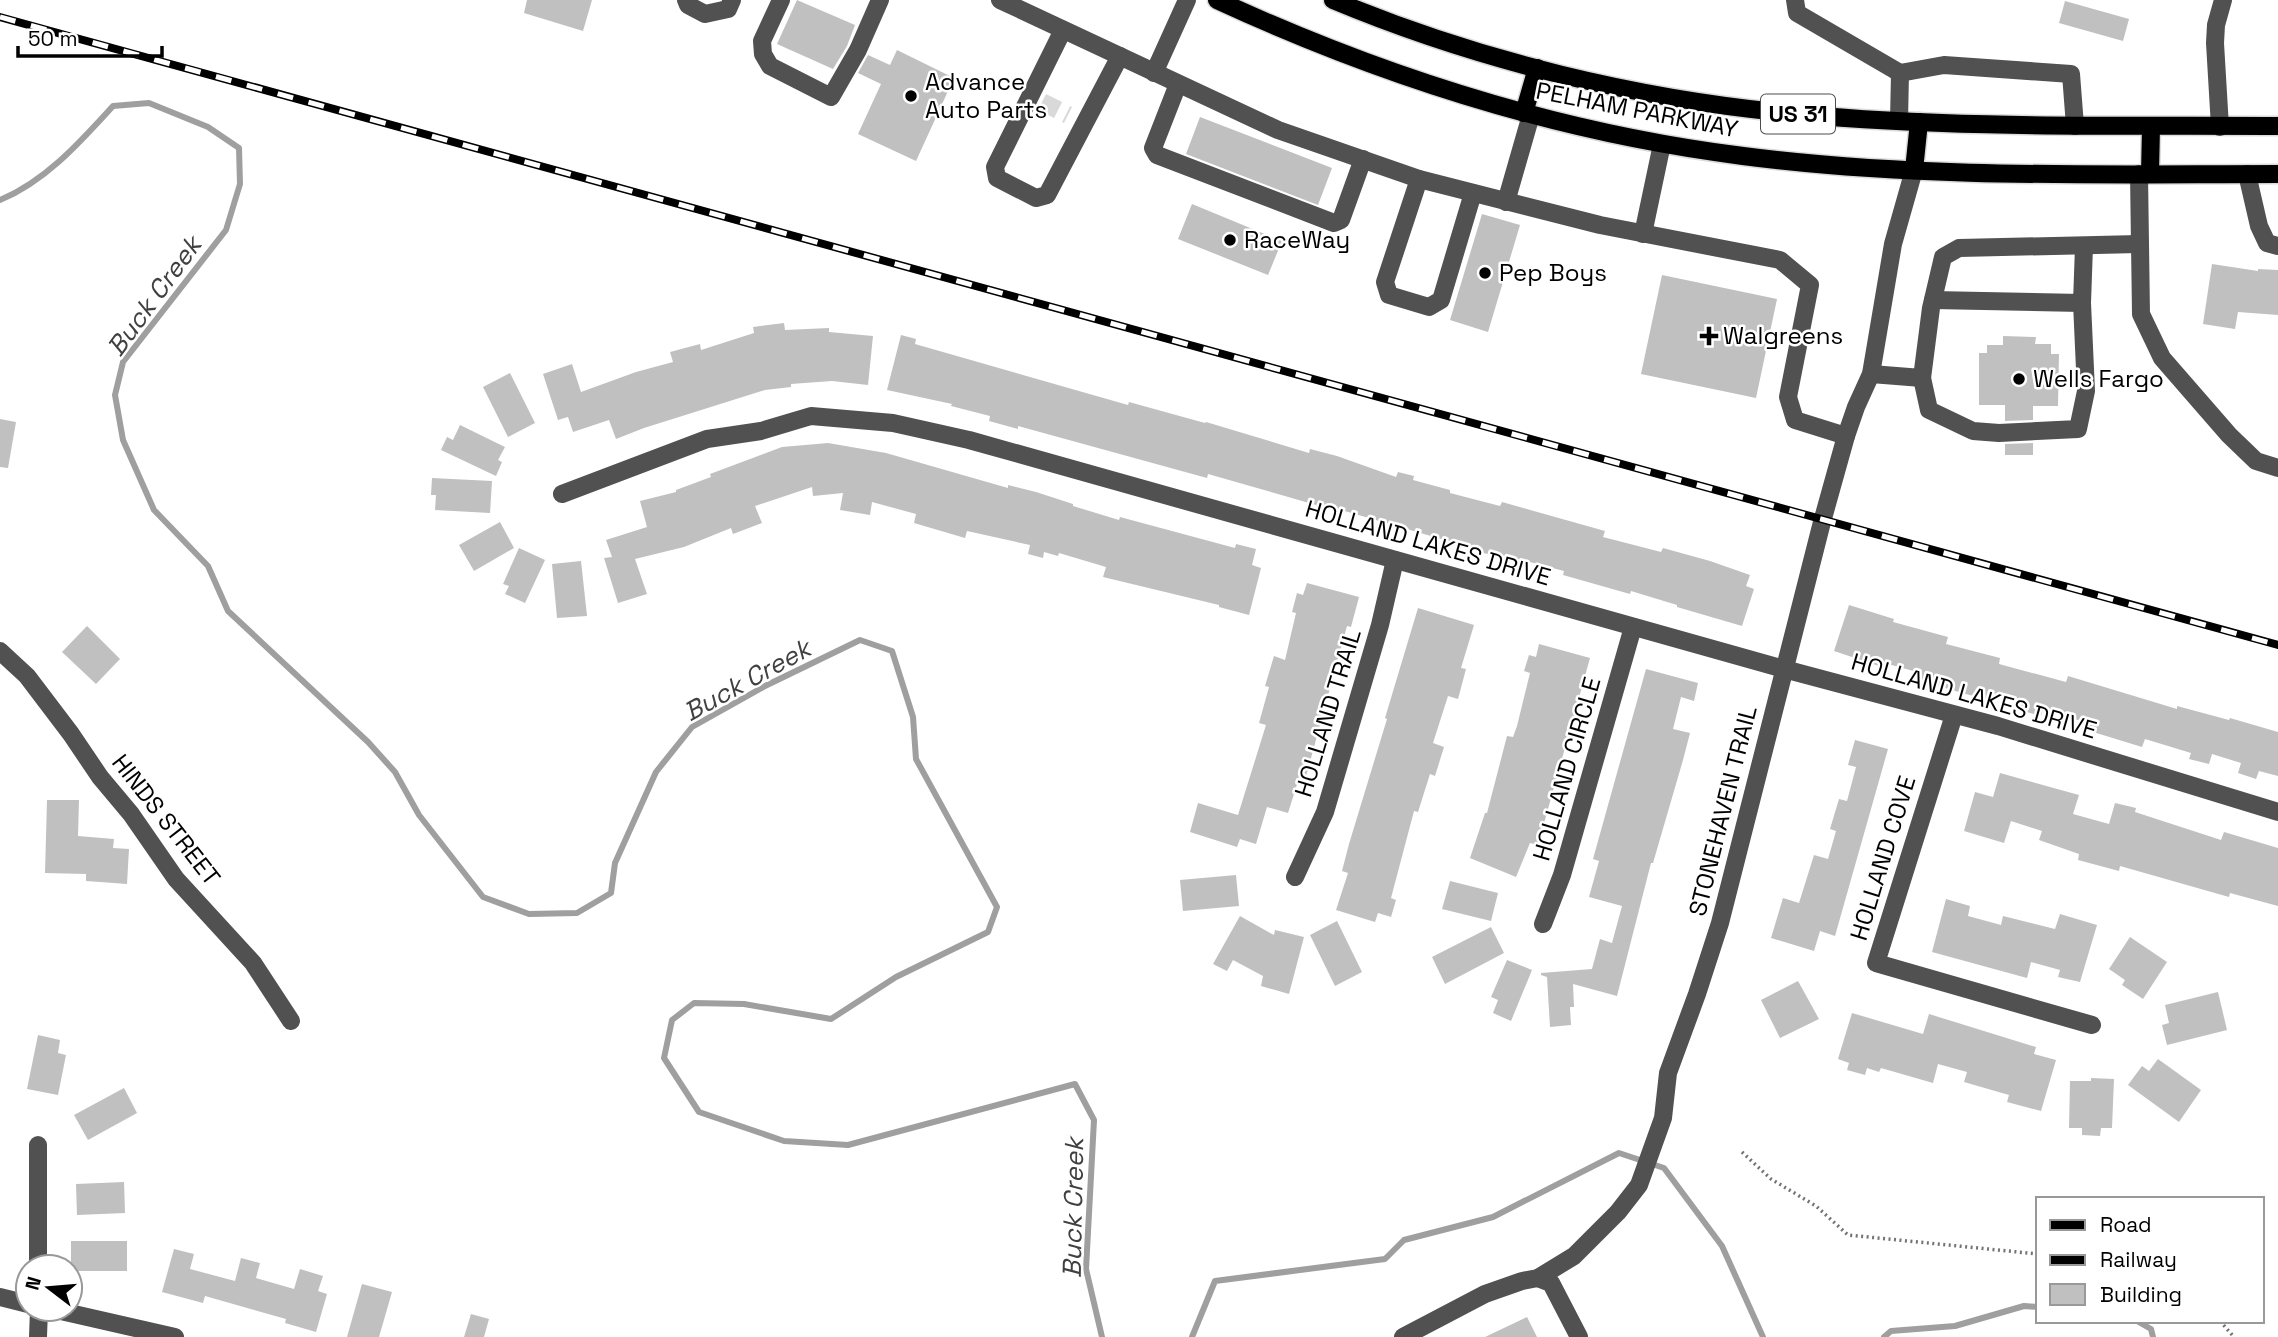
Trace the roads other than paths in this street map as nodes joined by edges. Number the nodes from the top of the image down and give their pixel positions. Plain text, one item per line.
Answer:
1 (686, 0) edge
2 (732, 0) edge
3 (781, 0) edge
4 (880, 0) edge
5 (1000, 0) edge
6 (1188, 0) edge
7 (1217, 0) edge
8 (1333, 0) edge
9 (1795, 0) edge
10 (2223, 0) edge
11 (1063, 30) junction
12 (1120, 57) junction
13 (1537, 68) junction
14 (1154, 73) junction
15 (1900, 73) junction
16 (1178, 84) junction
17 (1527, 114) junction
18 (1068, 115) tunnel mouth
19 (1899, 121) junction
20 (1919, 122) junction
21 (1085, 124) junction
22 (2075, 126) junction
23 (2278, 126) edge
24 (2151, 127) junction
25 (2220, 127) junction
26 (1662, 144) junction
27 (1363, 159) junction
28 (1914, 170) junction
29 (2145, 174) junction
30 (2247, 174) junction
31 (2278, 174) edge
32 (1419, 179) junction
33 (1473, 193) junction
34 (1507, 202) junction
35 (1643, 234) junction
36 (2139, 244) junction
37 (2084, 246) junction
38 (2278, 246) edge
39 (1933, 300) junction
40 (2082, 303) junction
41 (1871, 374) junction
42 (1922, 378) junction
43 (1846, 436) junction
44 (2278, 468) edge
45 (562, 494) dead end
46 (1395, 560) junction
47 (1633, 626) junction
48 (0, 650) edge
49 (1784, 669) junction
50 (1954, 715) junction
51 (2278, 812) edge
52 (1295, 877) dead end
53 (1543, 924) dead end
54 (291, 1021) dead end
55 (2092, 1025) dead end
56 (38, 1145) dead end
57 (38, 1253) edge
58 (1538, 1278) junction
59 (84, 1316) edge
60 (175, 1337) edge
61 (1403, 1337) edge
62 (1579, 1337) edge

1 - 2 street
3 - 4 street
5 - 11 street
6 - 14 street
7 - 17 main road, PELHAM PARKWAY / US 31
8 - 13 main road, PELHAM PARKWAY / US 31
9 - 15 street
10 - 25 street
11 - 12 street
11 - 21 street
12 - 14 street
12 - 21 street
13 - 17 main road
13 - 19 main road, PELHAM PARKWAY / US 31
14 - 16 street
15 - 19 street
15 - 22 street
16 - 27 street
16 - 27 street
17 - 26 main road, PELHAM PARKWAY / US 31
17 - 34 street
18 - 21 street
19 - 20 main road, PELHAM PARKWAY / US 31
20 - 22 main road, PELHAM PARKWAY / US 31
20 - 28 main road
22 - 24 main road, PELHAM PARKWAY / US 31
23 - 25 main road, PELHAM PARKWAY / US 31
24 - 25 main road, PELHAM PARKWAY / US 31
24 - 29 main road
26 - 28 main road, PELHAM PARKWAY / US 31
26 - 35 street
27 - 32 street
28 - 29 main road, PELHAM PARKWAY / US 31
28 - 41 street, STONEHAVEN TRAIL
29 - 30 main road, PELHAM PARKWAY / US 31
29 - 36 street
30 - 31 main road, PELHAM PARKWAY / US 31
30 - 38 street
32 - 33 street
32 - 33 street
33 - 34 street
34 - 35 street
35 - 43 street
36 - 37 street
36 - 44 street
37 - 39 street
37 - 40 street
39 - 40 street
39 - 42 street
40 - 42 street
41 - 42 street
41 - 43 street, STONEHAVEN TRAIL
43 - 49 street, STONEHAVEN TRAIL
45 - 46 street, HOLLAND LAKES DRIVE
46 - 47 street, HOLLAND LAKES DRIVE
46 - 52 street, HOLLAND TRAIL
47 - 49 street, HOLLAND LAKES DRIVE
47 - 53 street, HOLLAND CIRCLE
48 - 54 street, HINDS STREET
49 - 50 street, HOLLAND LAKES DRIVE
49 - 58 street, STONEHAVEN TRAIL
50 - 51 street, HOLLAND LAKES DRIVE
50 - 55 street, HOLLAND COVE
56 - 57 street
58 - 61 street, STONEHAVEN TRAIL
58 - 62 street
59 - 60 street

